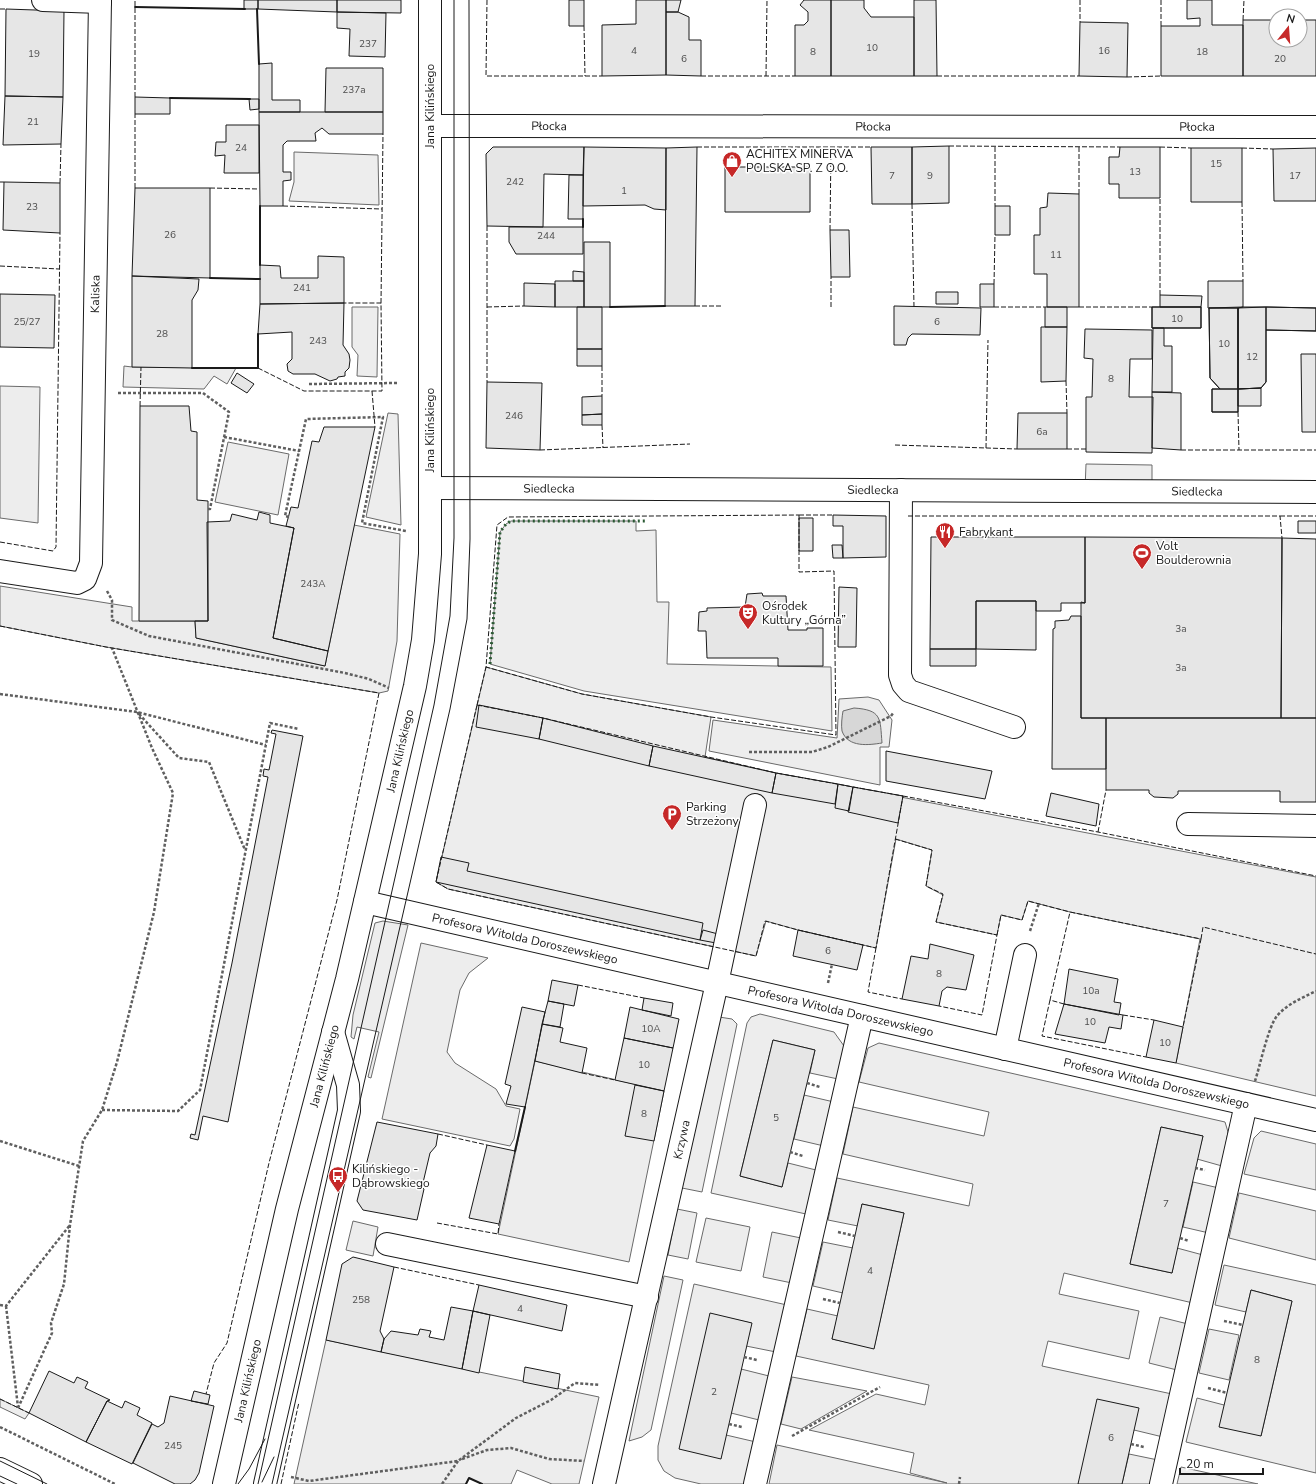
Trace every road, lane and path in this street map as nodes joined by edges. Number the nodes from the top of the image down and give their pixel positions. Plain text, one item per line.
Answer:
1 (43, 0) edge
2 (430, 0) edge
3 (100, 1) edge
4 (430, 126) junction
5 (1316, 127) edge
6 (398, 383) dead end
7 (309, 384) dead end
8 (118, 393) dead end
9 (224, 437) junction
10 (299, 451) junction
11 (430, 488) junction
12 (902, 490) junction
13 (1316, 492) edge
14 (207, 509) dead end
15 (289, 517) dead end
16 (408, 531) dead end
17 (91, 562) junction
18 (0, 571) edge
19 (112, 648) dead end
20 (395, 691) dead end
21 (0, 694) edge
22 (137, 712) junction
23 (891, 716) dead end
24 (1014, 727) dead end
25 (299, 729) dead end
26 (266, 745) junction
27 (749, 752) dead end
28 (755, 805) dead end
29 (1188, 824) dead end
30 (1316, 826) edge
31 (246, 851) junction
32 (365, 902) junction
33 (1025, 955) dead end
34 (832, 964) dead end
35 (717, 983) junction
36 (828, 985) dead end
37 (1316, 991) edge
38 (862, 1016) junction
39 (333, 1032) junction
40 (1005, 1049) junction
41 (1255, 1082) dead end
42 (1246, 1104) junction
43 (102, 1110) junction
44 (1316, 1120) edge
45 (0, 1141) edge
46 (79, 1166) junction
47 (70, 1225) junction
48 (387, 1244) dead end
49 (647, 1296) junction
50 (0, 1305) edge
51 (6, 1306) junction
52 (606, 1386) dead end
53 (880, 1387) dead end
54 (0, 1427) edge
55 (791, 1437) dead end
56 (458, 1461) junction
57 (591, 1461) dead end
58 (0, 1469) edge
59 (289, 1476) dead end
60 (960, 1477) dead end
61 (310, 1483) edge
62 (31, 1484) edge
63 (115, 1484) edge
64 (224, 1484) edge
65 (265, 1484) edge
66 (442, 1484) edge
67 (604, 1484) edge
68 (755, 1484) edge
69 (959, 1484) edge
70 (1160, 1484) edge

1 - 3 street
2 - 4 street, Jana Kilińskiego
3 - 17 street, Kaliska
4 - 5 street, Płocka
4 - 11 street, Jana Kilińskiego
6 - 7 path
8 - 9 path
9 - 10 path
9 - 14 path
10 - 15 path
10 - 16 path
11 - 12 street, Siedlecka
11 - 32 street, Jana Kilińskiego
12 - 13 street, Siedlecka
12 - 24 street
17 - 18 street, Kaliska
17 - 20 path
19 - 22 path
21 - 22 path
22 - 26 path
22 - 31 path
22 - 43 path
23 - 27 path
25 - 26 path
26 - 31 path
28 - 35 street, Krzywa
29 - 30 street
31 - 43 path
32 - 35 street, Profesora Witolda Doroszewskiego
32 - 39 street, Jana Kilińskiego
33 - 40 street
34 - 36 path
35 - 38 street, Profesora Witolda Doroszewskiego
35 - 49 street, Krzywa
37 - 41 path
38 - 40 street, Profesora Witolda Doroszewskiego
38 - 68 street
39 - 64 street, Jana Kilińskiego
39 - 65 street
40 - 42 street, Profesora Witolda Doroszewskiego
42 - 44 street, Profesora Witolda Doroszewskiego
42 - 70 street
43 - 46 path
45 - 46 path
46 - 47 path
47 - 51 path
47 - 51 path
48 - 49 street
49 - 67 street, Krzywa
50 - 51 path
52 - 56 path
53 - 55 path
54 - 63 path
56 - 57 path
56 - 61 path
56 - 66 path
58 - 62 street
59 - 61 path
60 - 69 path

